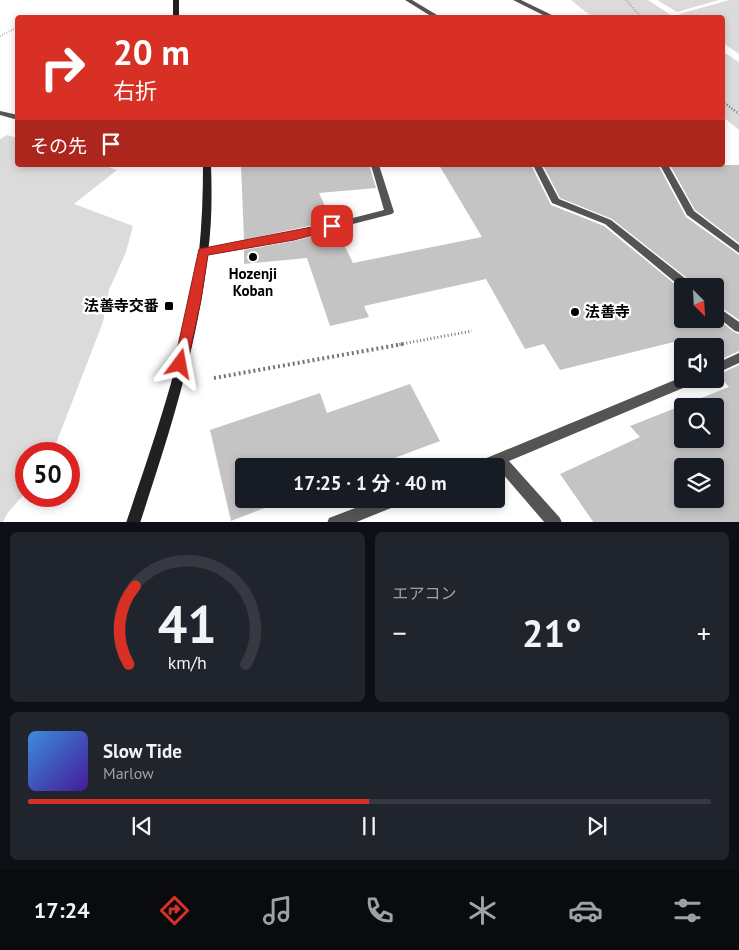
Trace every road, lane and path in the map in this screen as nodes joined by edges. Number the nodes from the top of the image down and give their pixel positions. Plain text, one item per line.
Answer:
1 (176, 0) edge
2 (408, 0) edge
3 (516, 0) edge
4 (626, 0) edge
5 (176, 15) edge
6 (434, 15) edge
7 (548, 15) edge
8 (639, 15) edge
9 (15, 28) edge
10 (0, 36) edge
11 (725, 103) edge
12 (0, 113) edge
13 (739, 114) edge
14 (15, 117) edge
15 (206, 167) edge
16 (376, 167) edge
17 (538, 167) edge
18 (665, 167) edge
19 (739, 250) edge
20 (203, 252) junction
21 (678, 278) edge
22 (724, 316) edge
23 (739, 328) edge
24 (472, 331) dead end
25 (739, 358) edge
26 (724, 365) edge
27 (214, 378) dead end
28 (674, 386) edge
29 (504, 458) edge
30 (505, 467) edge
31 (372, 508) edge
32 (133, 522) edge
33 (334, 522) edge
34 (555, 522) edge

1 - 5 main road
2 - 6 street
3 - 7 street
4 - 8 path
9 - 10 path
11 - 13 path
12 - 14 street
15 - 20 main road
16 - 20 street
17 - 21 street
18 - 19 street
20 - 32 main road
22 - 23 street
24 - 27 path
25 - 26 street
28 - 29 street
30 - 34 street
31 - 33 street

